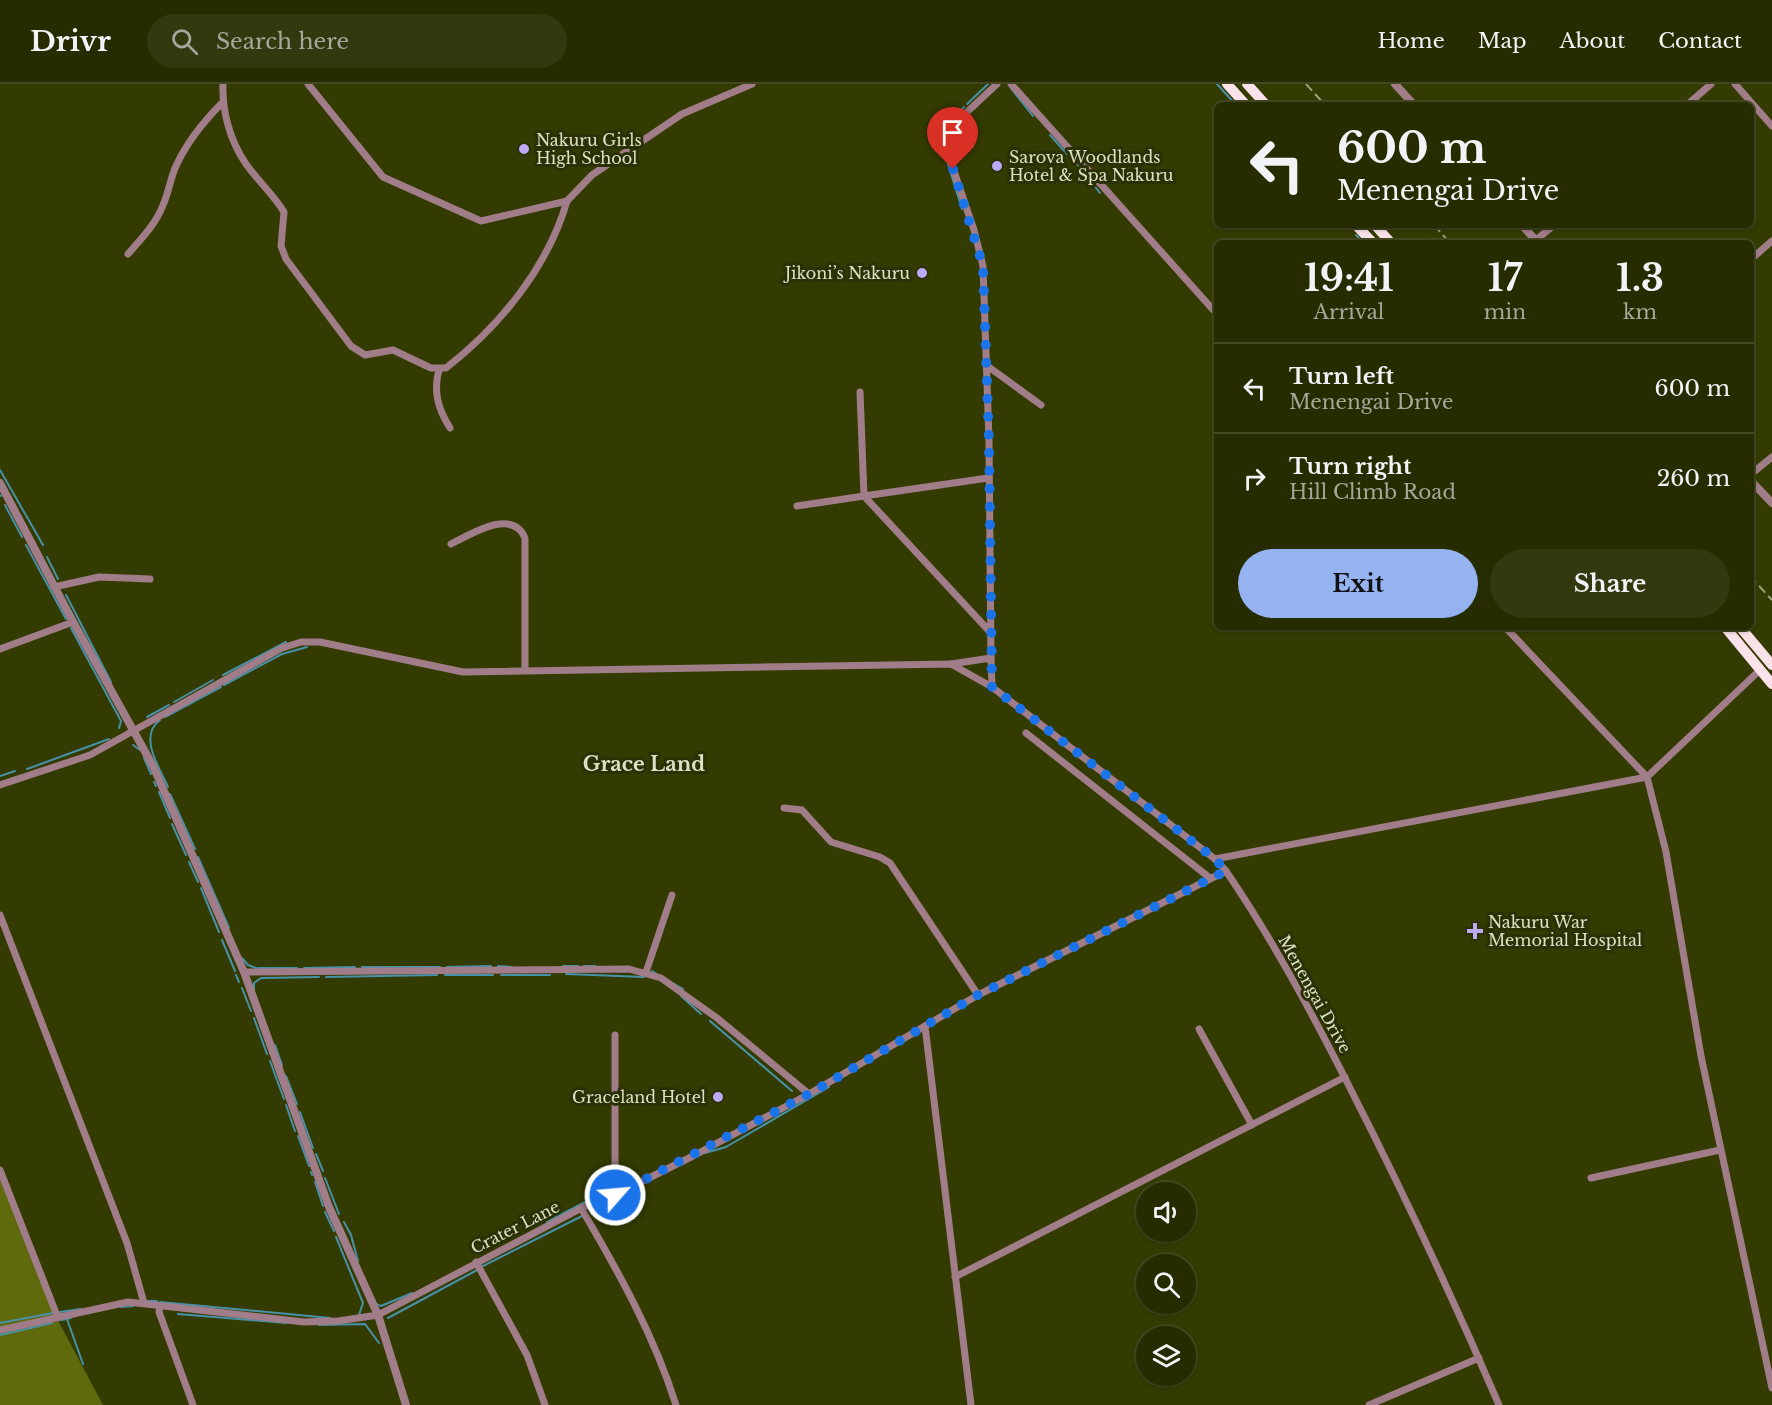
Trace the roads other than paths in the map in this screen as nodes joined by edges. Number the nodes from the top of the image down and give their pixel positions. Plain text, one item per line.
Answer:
1 (223, 84) edge
2 (308, 84) edge
3 (752, 84) edge
4 (997, 84) edge
5 (1011, 84) edge
6 (1227, 84) edge
7 (1247, 84) edge
8 (1395, 84) edge
9 (1710, 84) edge
10 (1735, 84) edge
11 (1243, 102) edge
12 (1263, 102) edge
13 (1411, 102) edge
14 (1690, 102) edge
15 (1751, 102) edge
16 (222, 103) junction
17 (1754, 106) edge
18 (1772, 126) edge
19 (567, 201) junction
20 (1359, 228) edge
21 (1378, 228) edge
22 (1525, 228) edge
23 (1551, 228) edge
24 (1370, 240) edge
25 (1388, 240) edge
26 (1535, 240) edge
27 (1539, 240) edge
28 (1772, 241) edge
29 (128, 254) dead end
30 (1754, 257) edge
31 (1214, 311) edge
32 (986, 365) junction
33 (439, 370) junction
34 (860, 392) dead end
35 (1041, 405) dead end
36 (450, 428) dead end
37 (1772, 457) edge
38 (1754, 473) edge
39 (988, 478) junction
40 (1754, 482) edge
41 (0, 483) edge
42 (864, 496) junction
43 (1772, 503) edge
44 (797, 506) dead end
45 (451, 544) dead end
46 (150, 579) dead end
47 (54, 587) junction
48 (73, 622) junction
49 (1508, 630) edge
50 (1728, 630) edge
51 (1743, 630) edge
52 (992, 634) junction
53 (0, 649) edge
54 (991, 658) junction
55 (951, 664) junction
56 (1772, 665) edge
57 (1761, 669) junction
58 (525, 670) junction
59 (1772, 684) edge
60 (992, 687) junction
61 (134, 729) junction
62 (1026, 732) dead end
63 (1647, 777) junction
64 (0, 785) edge
65 (784, 808) dead end
66 (1215, 859) junction
67 (1226, 871) junction
68 (1210, 878) junction
69 (672, 895) dead end
70 (0, 915) edge
71 (244, 972) junction
72 (646, 972) junction
73 (978, 995) junction
74 (926, 1026) junction
75 (1199, 1029) dead end
76 (615, 1035) dead end
77 (1345, 1077) junction
78 (809, 1094) junction
79 (1252, 1125) junction
80 (1720, 1150) junction
81 (0, 1170) edge
82 (1592, 1179) dead end
83 (615, 1195) junction
84 (581, 1208) junction
85 (476, 1262) junction
86 (955, 1277) junction
87 (144, 1304) junction
88 (160, 1306) junction
89 (378, 1315) junction
90 (58, 1318) junction
91 (0, 1330) edge
92 (1479, 1358) junction
93 (1772, 1388) edge
94 (193, 1405) edge
95 (406, 1405) edge
96 (545, 1405) edge
97 (676, 1405) edge
98 (971, 1405) edge
99 (1369, 1405) edge
100 (1499, 1405) edge

1 - 16 street
2 - 19 street
3 - 19 street
4 - 32 street
5 - 31 street
6 - 11 highway
7 - 12 highway
8 - 13 street
9 - 14 street
10 - 15 street
16 - 29 street
16 - 33 street
17 - 18 street
19 - 33 street
20 - 24 highway
21 - 25 highway
22 - 26 street
23 - 27 street
28 - 30 street
32 - 35 street
32 - 39 street
33 - 36 street
34 - 42 street
37 - 38 street
39 - 42 street
39 - 52 street
40 - 43 street
41 - 47 street
42 - 44 street
42 - 52 street
45 - 58 street
46 - 47 street
47 - 48 street
48 - 53 street
48 - 61 street
49 - 63 street
50 - 57 highway
51 - 56 highway
52 - 54 street
54 - 55 street
54 - 60 street
55 - 58 street
55 - 60 street, Menengai Drive
57 - 59 highway
57 - 63 street
58 - 61 street
60 - 66 street, Menengai Drive
61 - 64 street
61 - 71 street
62 - 68 street
63 - 66 street
63 - 80 street
65 - 73 street
66 - 67 street, Menengai Drive
67 - 68 street, Crater Lane
67 - 77 street, Menengai Drive
68 - 73 street, Crater Lane
69 - 72 street
70 - 87 street
71 - 72 street
71 - 89 street
72 - 78 street
73 - 74 street, Crater Lane
74 - 78 street, Crater Lane
74 - 86 street
75 - 79 street
76 - 83 street
77 - 79 street
77 - 92 street, Menengai Drive
78 - 83 street, Crater Lane
79 - 86 street
80 - 82 street
80 - 93 street
81 - 90 street
83 - 84 street, Crater Lane
84 - 85 street, Crater Lane
84 - 97 street
85 - 89 street, Crater Lane
85 - 96 street
86 - 98 street
87 - 88 street, Crater Lane
87 - 90 street, Crater Lane
88 - 89 street, Crater Lane
88 - 94 street
89 - 95 street
90 - 91 street, Crater Lane
92 - 99 street
92 - 100 street, Menengai Drive

